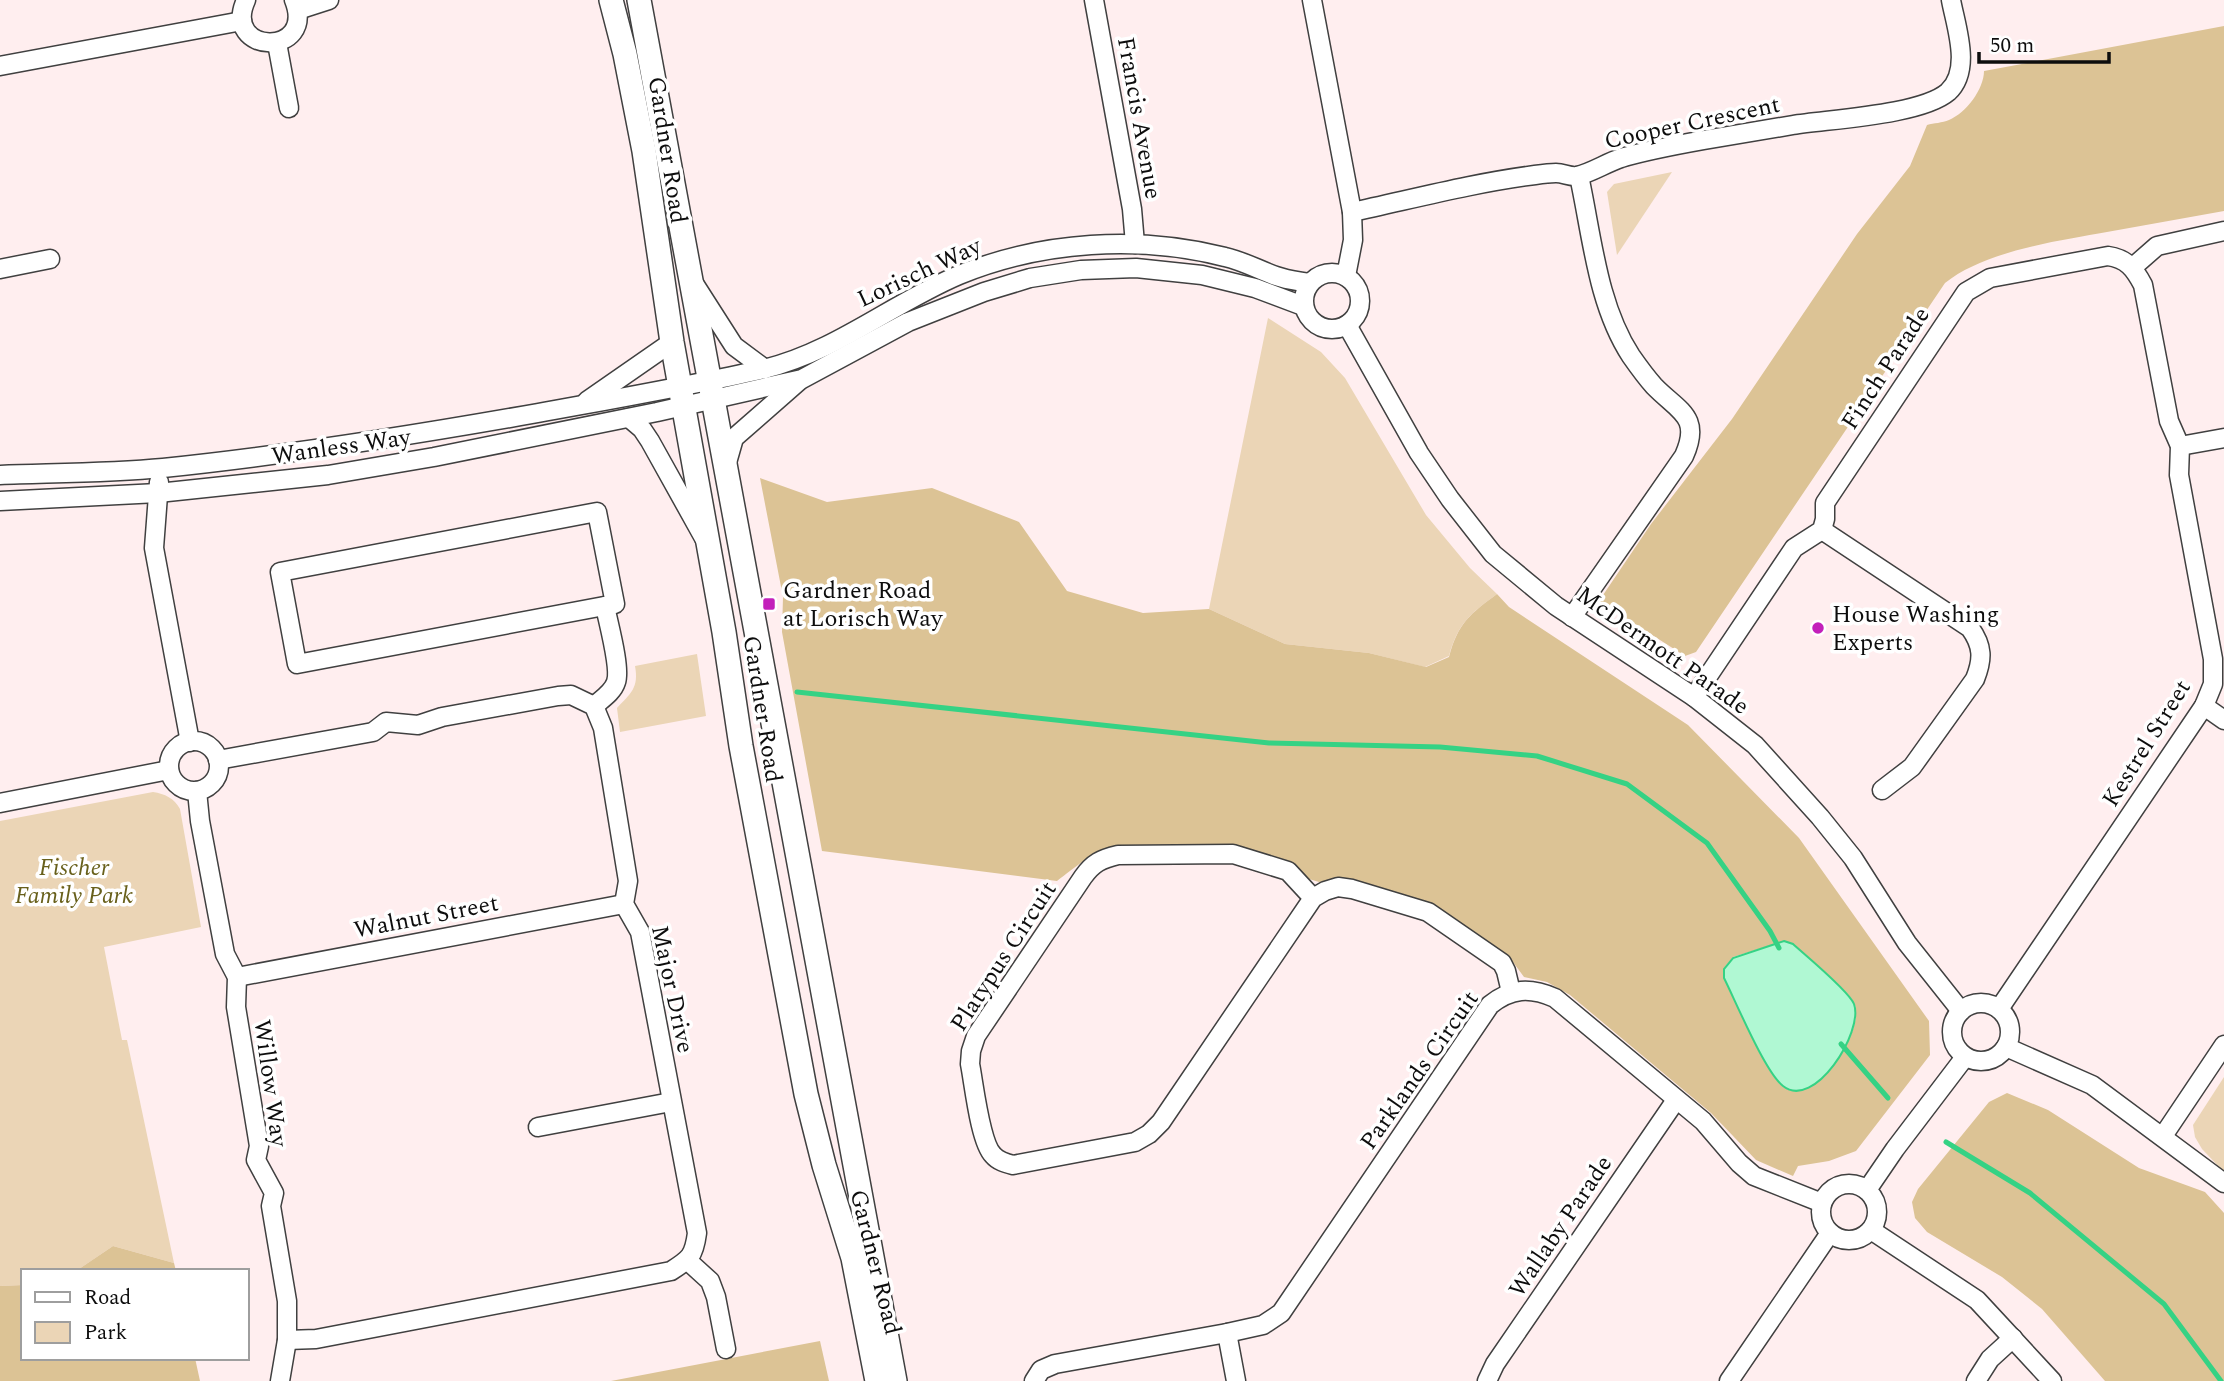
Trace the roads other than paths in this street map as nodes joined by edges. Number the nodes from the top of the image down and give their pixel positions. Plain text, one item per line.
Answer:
1 (246, 0) edge
2 (329, 0) edge
3 (611, 0) edge
4 (639, 0) edge
5 (1094, 0) edge
6 (1312, 0) edge
7 (1951, 0) edge
8 (296, 5) edge
9 (242, 21) junction
10 (277, 43) junction
11 (0, 66) edge
12 (289, 108) dead end
13 (1579, 176) junction
14 (1352, 212) junction
15 (2224, 231) edge
16 (1135, 244) junction
17 (50, 259) dead end
18 (2133, 267) junction
19 (0, 269) edge
20 (1346, 276) junction
21 (691, 280) junction
22 (1309, 283) junction
23 (1304, 306) junction
24 (1347, 325) junction
25 (672, 342) junction
26 (765, 369) junction
27 (802, 379) junction
28 (712, 390) junction
29 (682, 396) junction
30 (581, 405) junction
31 (628, 418) junction
32 (2224, 438) edge
33 (2180, 446) junction
34 (726, 467) junction
35 (159, 468) junction
36 (0, 475) edge
37 (158, 493) junction
38 (0, 501) edge
39 (1822, 530) junction
40 (709, 547) junction
41 (605, 606) junction
42 (1572, 617) junction
43 (1694, 697) junction
44 (594, 706) junction
45 (2204, 706) junction
46 (2224, 720) edge
47 (190, 742) junction
48 (218, 760) junction
49 (169, 770) junction
50 (1882, 790) dead end
51 (197, 791) junction
52 (0, 803) edge
53 (1313, 898) junction
54 (624, 904) junction
55 (237, 976) junction
56 (1511, 992) junction
57 (1999, 1009) junction
58 (1961, 1011) junction
59 (2224, 1045) edge
60 (2006, 1047) junction
61 (1965, 1057) junction
62 (1676, 1100) junction
63 (671, 1102) junction
64 (538, 1127) dead end
65 (2163, 1136) junction
66 (2224, 1183) edge
67 (1867, 1190) junction
68 (1822, 1203) junction
69 (1871, 1230) junction
70 (1830, 1233) junction
71 (688, 1261) junction
72 (1227, 1334) junction
73 (2013, 1338) junction
74 (287, 1340) junction
75 (726, 1349) dead end
76 (280, 1381) edge
77 (877, 1381) edge
78 (895, 1381) edge
79 (1034, 1381) edge
80 (1236, 1381) edge
81 (1488, 1381) edge
82 (1728, 1381) edge
83 (1976, 1381) edge
84 (2052, 1381) edge

1 - 9 street
2 - 8 street
3 - 25 street, Gardner Road
4 - 21 street, Gardner Road
5 - 16 street, Francis Avenue
6 - 14 street
7 - 13 street, Cooper Crescent
8 - 10 street
9 - 10 street
9 - 11 street
10 - 12 street
13 - 14 street, Cooper Crescent
13 - 42 street
14 - 20 street
15 - 18 street
16 - 22 street, Lorisch Way
16 - 26 street, Lorisch Way
17 - 19 street
18 - 33 street, Kestrel Street
18 - 39 street, Finch Parade
20 - 22 street
20 - 24 street
21 - 26 street, Gardner Road
21 - 28 street, Gardner Road
22 - 23 street
23 - 24 street
23 - 27 street, Lorisch Way
24 - 42 street, McDermott Parade
25 - 29 street, Gardner Road
25 - 30 street
26 - 28 street, Lorisch Way
27 - 28 street, Lorisch Way
27 - 34 street, Lorisch Way
28 - 29 street, Lorisch Way
28 - 34 street, Gardner Road
29 - 30 street, Wanless Way
29 - 31 street, Wanless Way
29 - 40 street, Gardner Road
30 - 35 street, Wanless Way
31 - 37 street, Wanless Way
31 - 40 street
32 - 33 street
33 - 45 street, Kestrel Street
34 - 78 street, Gardner Road
35 - 36 street, Wanless Way
35 - 37 street
37 - 38 street, Wanless Way
37 - 47 street
39 - 43 street
39 - 50 street
40 - 77 street, Gardner Road
41 - 41 street
41 - 44 street
42 - 43 street, McDermott Parade
43 - 58 street, McDermott Parade
44 - 48 street
44 - 54 street, Major Drive
45 - 46 street
45 - 57 street, Kestrel Street
47 - 48 street
47 - 49 street
48 - 51 street
49 - 51 street
49 - 52 street
51 - 55 street, Willow Way
53 - 53 street, Platypus Circuit
53 - 56 street
54 - 55 street, Walnut Street
54 - 63 street, Major Drive
55 - 74 street, Willow Way
56 - 62 street, Parklands Circuit
56 - 72 street, Parklands Circuit
57 - 58 street
57 - 60 street
58 - 61 street
59 - 65 street
60 - 61 street
60 - 65 street
61 - 67 street
62 - 68 street, Parklands Circuit
62 - 81 street, Wallaby Parade
63 - 64 street
63 - 71 street, Major Drive
65 - 66 street
67 - 68 street
67 - 69 street
68 - 70 street
69 - 70 street
69 - 73 street
70 - 82 street
71 - 74 street
71 - 75 street
72 - 79 street, Parklands Circuit
72 - 80 street
73 - 83 street
73 - 84 street
74 - 76 street, Willow Way

